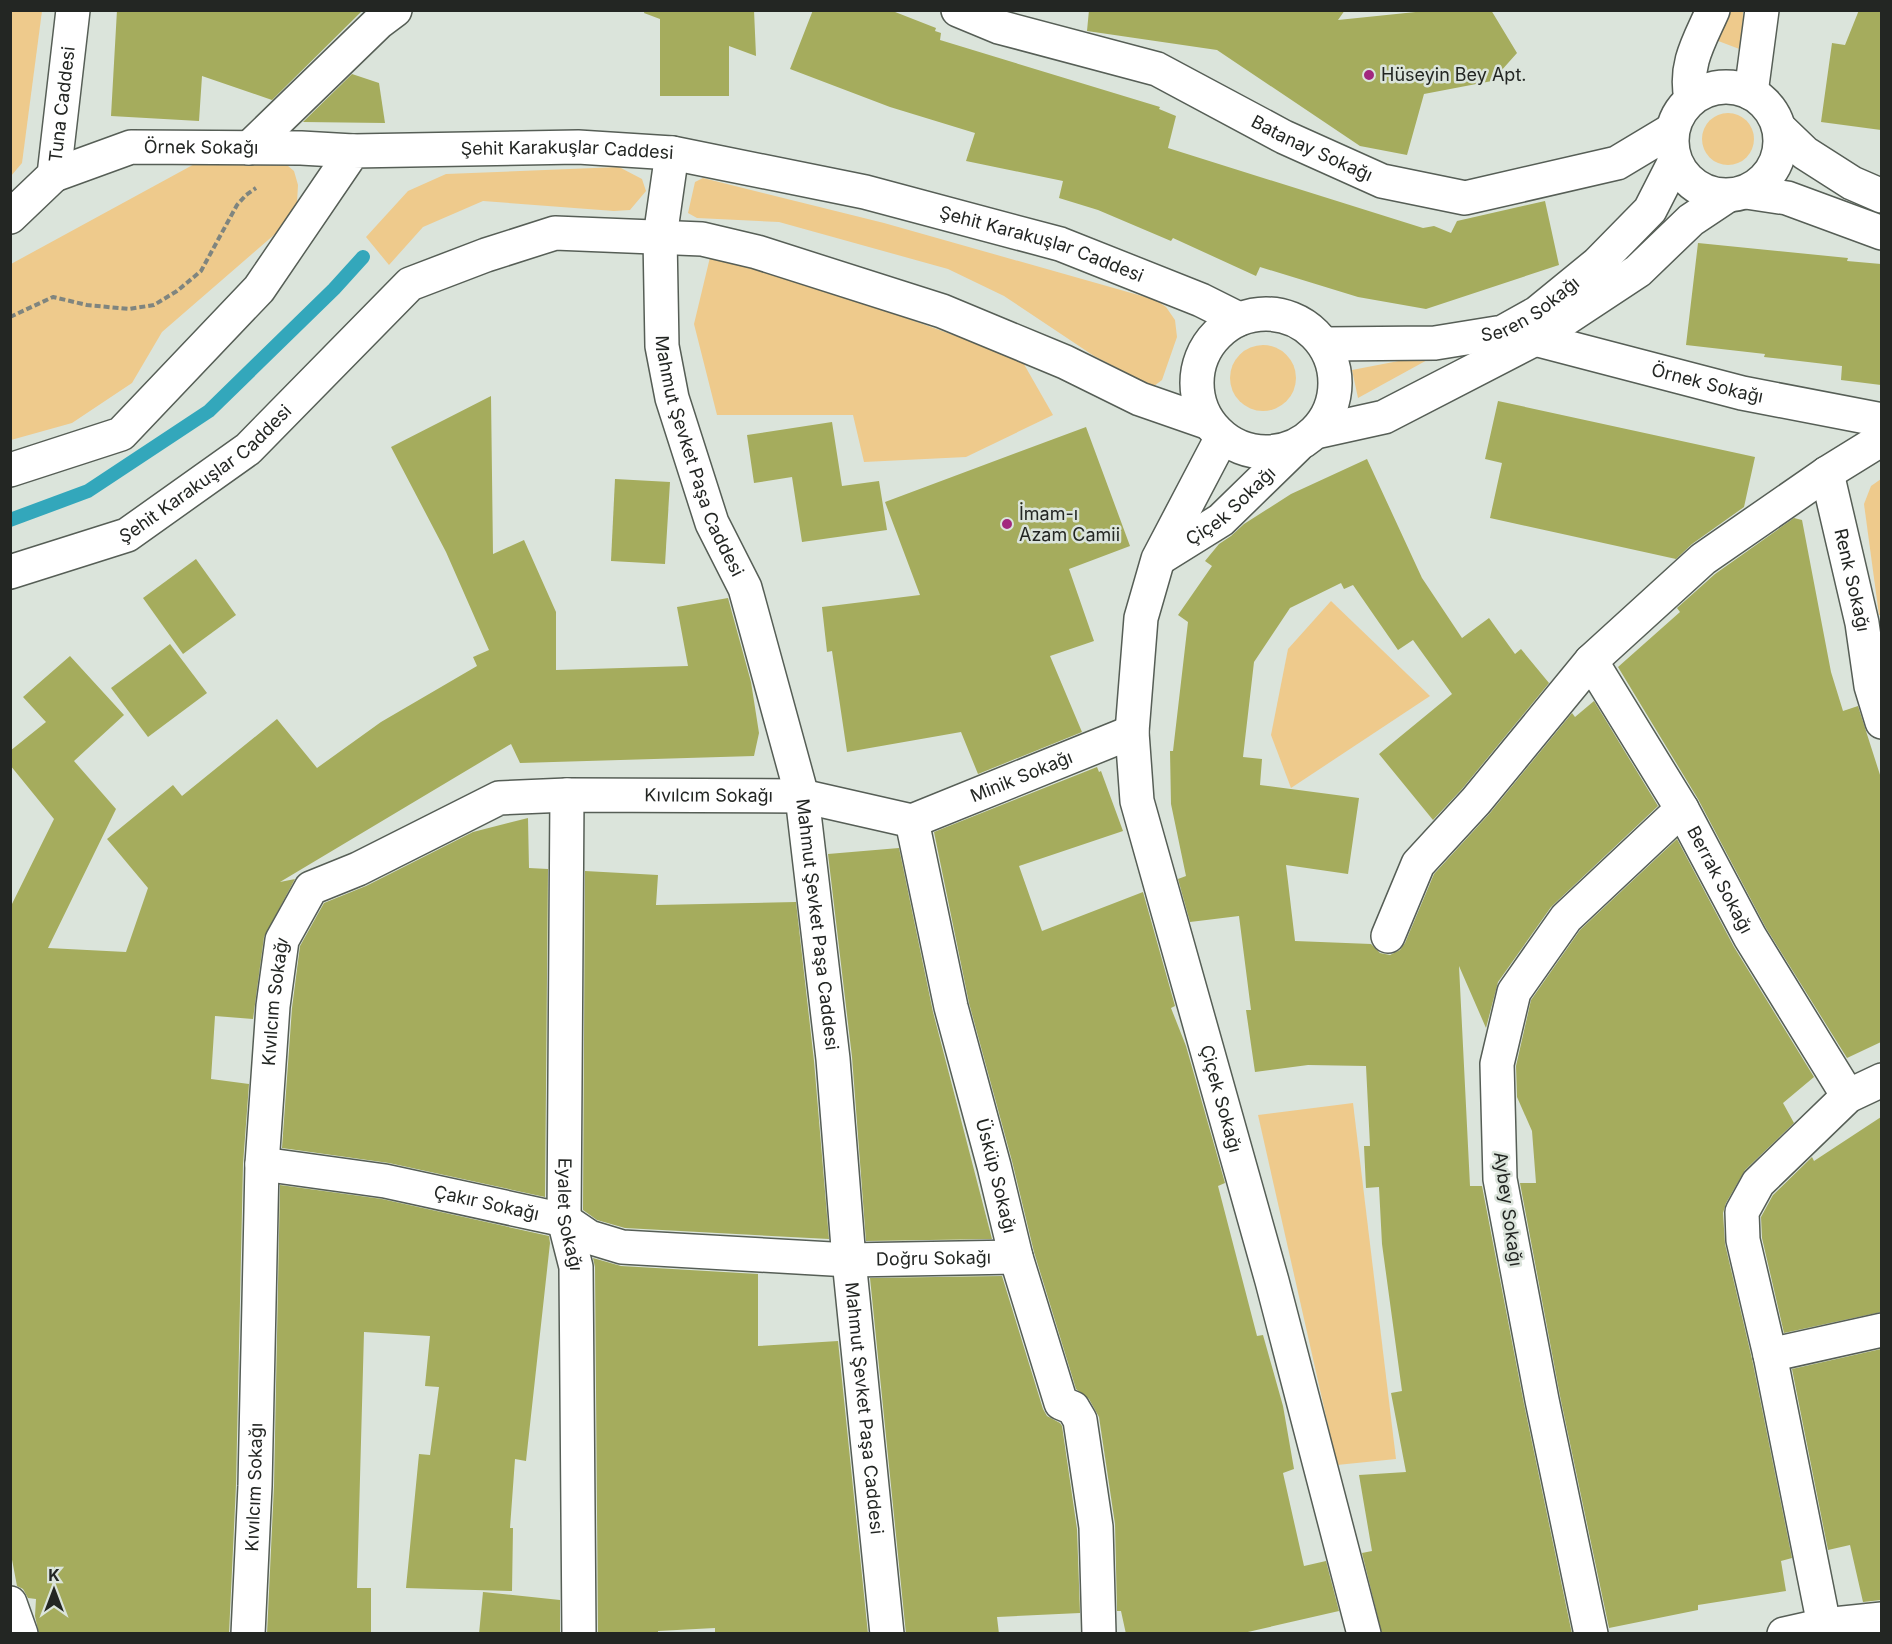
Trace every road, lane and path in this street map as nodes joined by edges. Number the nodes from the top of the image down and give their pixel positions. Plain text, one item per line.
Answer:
1 (73, 10) edge
2 (395, 10) edge
3 (958, 10) edge
4 (1713, 10) edge
5 (1762, 10) edge
6 (1752, 93) junction
7 (1691, 98) junction
8 (1779, 128) junction
9 (1673, 145) junction
10 (249, 148) junction
11 (285, 148) junction
12 (353, 151) junction
13 (672, 153) junction
14 (54, 175) junction
15 (1736, 194) junction
16 (1881, 196) edge
17 (10, 216) edge
18 (1881, 233) edge
19 (660, 237) junction
20 (10, 316) edge
21 (1239, 319) junction
22 (1535, 339) junction
23 (1325, 344) junction
24 (1881, 420) edge
25 (1216, 430) junction
26 (1307, 439) junction
27 (1881, 439) edge
28 (10, 471) edge
29 (1827, 473) junction
30 (1158, 559) junction
31 (10, 572) edge
32 (1591, 661) junction
33 (1881, 722) edge
34 (1132, 732) junction
35 (567, 795) junction
36 (802, 796) junction
37 (1682, 809) junction
38 (912, 821) junction
39 (1388, 936) dead end
40 (1881, 1080) edge
41 (1848, 1096) junction
42 (262, 1164) junction
43 (564, 1220) junction
44 (1016, 1257) junction
45 (849, 1260) junction
46 (1881, 1330) edge
47 (1770, 1354) junction
48 (10, 1603) edge
49 (1881, 1619) edge
50 (1841, 1627) edge
51 (21, 1634) edge
52 (248, 1634) edge
53 (579, 1634) edge
54 (886, 1634) edge
55 (1099, 1634) edge
56 (1364, 1634) edge
57 (1591, 1634) edge
58 (1784, 1634) edge

1 - 14 street, Tuna Caddesi
2 - 10 street
3 - 9 street, Batanay Sokağı
4 - 7 street
5 - 6 street
6 - 7 street
6 - 8 street
7 - 9 street
8 - 15 street
8 - 16 street
9 - 15 street
9 - 23 street, Seren Sokağı
10 - 11 street, Örnek Sokağı
10 - 14 street, Örnek Sokağı
11 - 12 street, Örnek Sokağı
11 - 20 path
12 - 13 street, Şehit Karakuşlar Caddesi
12 - 28 street
13 - 19 street, Mahmut Şevket Paşa Caddesi
13 - 21 street, Şehit Karakuşlar Caddesi
14 - 17 street, Tuna Caddesi
15 - 18 street
15 - 22 street
19 - 25 street, Şehit Karakuşlar Caddesi
19 - 31 street, Şehit Karakuşlar Caddesi
19 - 36 street, Mahmut Şevket Paşa Caddesi
21 - 23 street
21 - 25 street
22 - 24 street, Örnek Sokağı
22 - 26 street
23 - 26 street
25 - 26 street
25 - 30 street, Çiçek Sokağı
26 - 30 street, Çiçek Sokağı
27 - 29 street
29 - 32 street
29 - 33 street, Renk Sokağı
30 - 34 street, Çiçek Sokağı
32 - 37 street, Berrak Sokağı
32 - 39 street
34 - 38 street, Minik Sokağı
34 - 56 street, Çiçek Sokağı
35 - 36 street, Kıvılcım Sokağı
35 - 42 street, Kıvılcım Sokağı
35 - 43 street, Eyalet Sokağı
36 - 38 street
36 - 45 street, Mahmut Şevket Paşa Caddesi
37 - 41 street, Berrak Sokağı
37 - 57 street, Aybey Sokağı
38 - 44 street, Üsküp Sokağı
40 - 41 street
41 - 47 street
42 - 43 street, Çakır Sokağı
42 - 52 street, Kıvılcım Sokağı
43 - 45 street, Çakır Sokağı
43 - 53 street, Eyalet Sokağı
44 - 45 street, Doğru Sokağı
44 - 55 street, Üsküp Sokağı
45 - 54 street, Mahmut Şevket Paşa Caddesi
46 - 47 street
47 - 50 street
48 - 51 street
49 - 50 street
50 - 58 street

